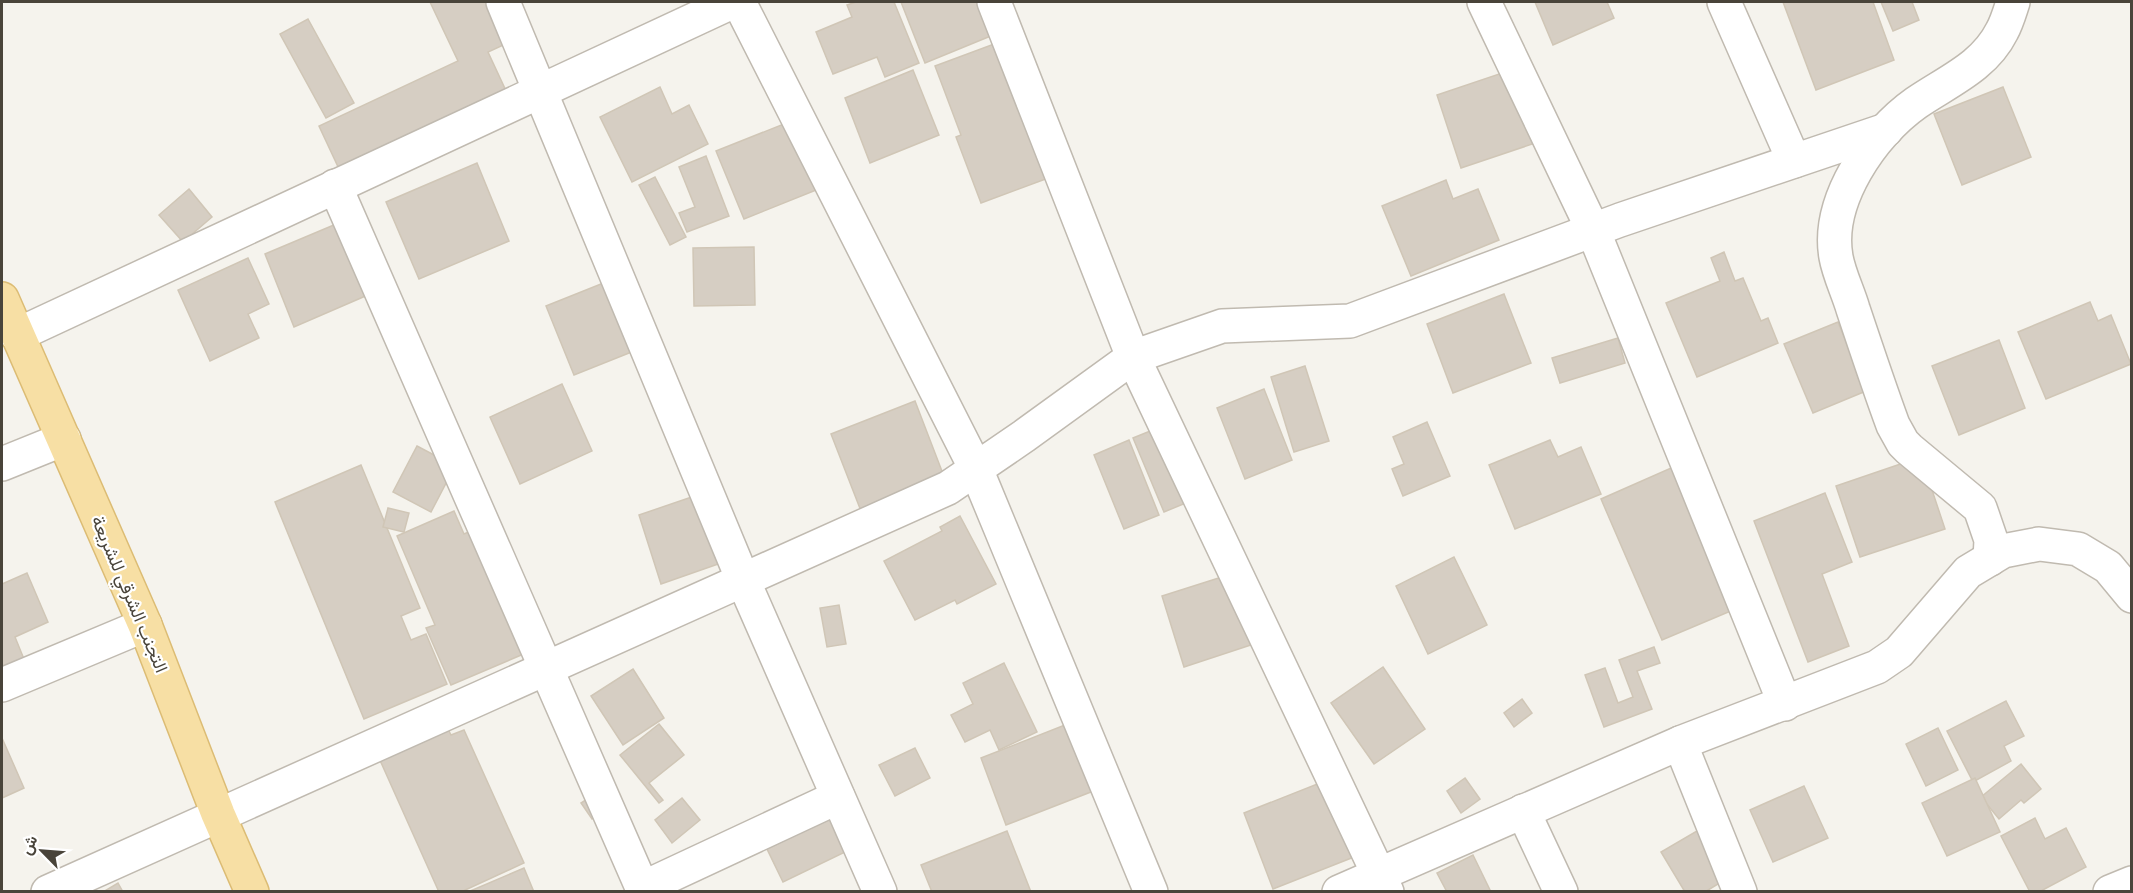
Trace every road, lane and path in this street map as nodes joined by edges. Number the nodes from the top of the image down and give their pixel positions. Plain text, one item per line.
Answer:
1 (503, 2) edge
2 (732, 2) edge
3 (739, 2) edge
4 (994, 2) edge
5 (1484, 2) edge
6 (1724, 2) edge
7 (2013, 2) edge
8 (540, 91) junction
9 (1886, 130) junction
10 (1794, 161) junction
11 (335, 186) junction
12 (1593, 230) junction
13 (2, 299) edge
14 (17, 335) junction
15 (1133, 357) junction
16 (64, 439) junction
17 (2, 464) edge
18 (976, 469) junction
19 (1990, 559) junction
20 (742, 580) junction
21 (2132, 596) edge
22 (145, 625) junction
23 (546, 668) junction
24 (2, 685) edge
25 (1785, 704) junction
26 (1680, 743) junction
27 (838, 797) junction
28 (1524, 811) junction
29 (218, 814) junction
30 (1383, 883) edge
31 (2132, 883) edge
32 (643, 890) edge
33 (48, 891) edge
34 (252, 891) edge
35 (880, 891) edge
36 (1151, 891) edge
37 (1339, 891) edge
38 (1561, 891) edge
39 (1740, 891) edge
40 (2110, 891) edge

1 - 8 street
2 - 8 street
3 - 18 street
4 - 15 street
5 - 12 street
6 - 10 street
7 - 9 street
8 - 11 street
8 - 20 street
9 - 10 street
9 - 19 street
10 - 12 street
11 - 14 street
11 - 23 street
12 - 15 street
12 - 25 street
13 - 14 main road, التجنب الشرقي للشريعة
14 - 16 main road, التجنب الشرقي للشريعة
15 - 18 street
15 - 30 street
16 - 17 street
16 - 22 main road, التجنب الشرقي للشريعة
18 - 20 street
18 - 36 street
19 - 21 street
19 - 25 street
20 - 23 street
20 - 27 street
22 - 24 street
22 - 29 main road, التجنب الشرقي للشريعة
23 - 29 street
23 - 32 street
25 - 26 street
26 - 28 street
26 - 39 street
27 - 32 street
27 - 35 street
28 - 30 street
28 - 38 street
29 - 33 street
29 - 34 main road, التجنب الشرقي للشريعة
30 - 37 street
31 - 40 street

